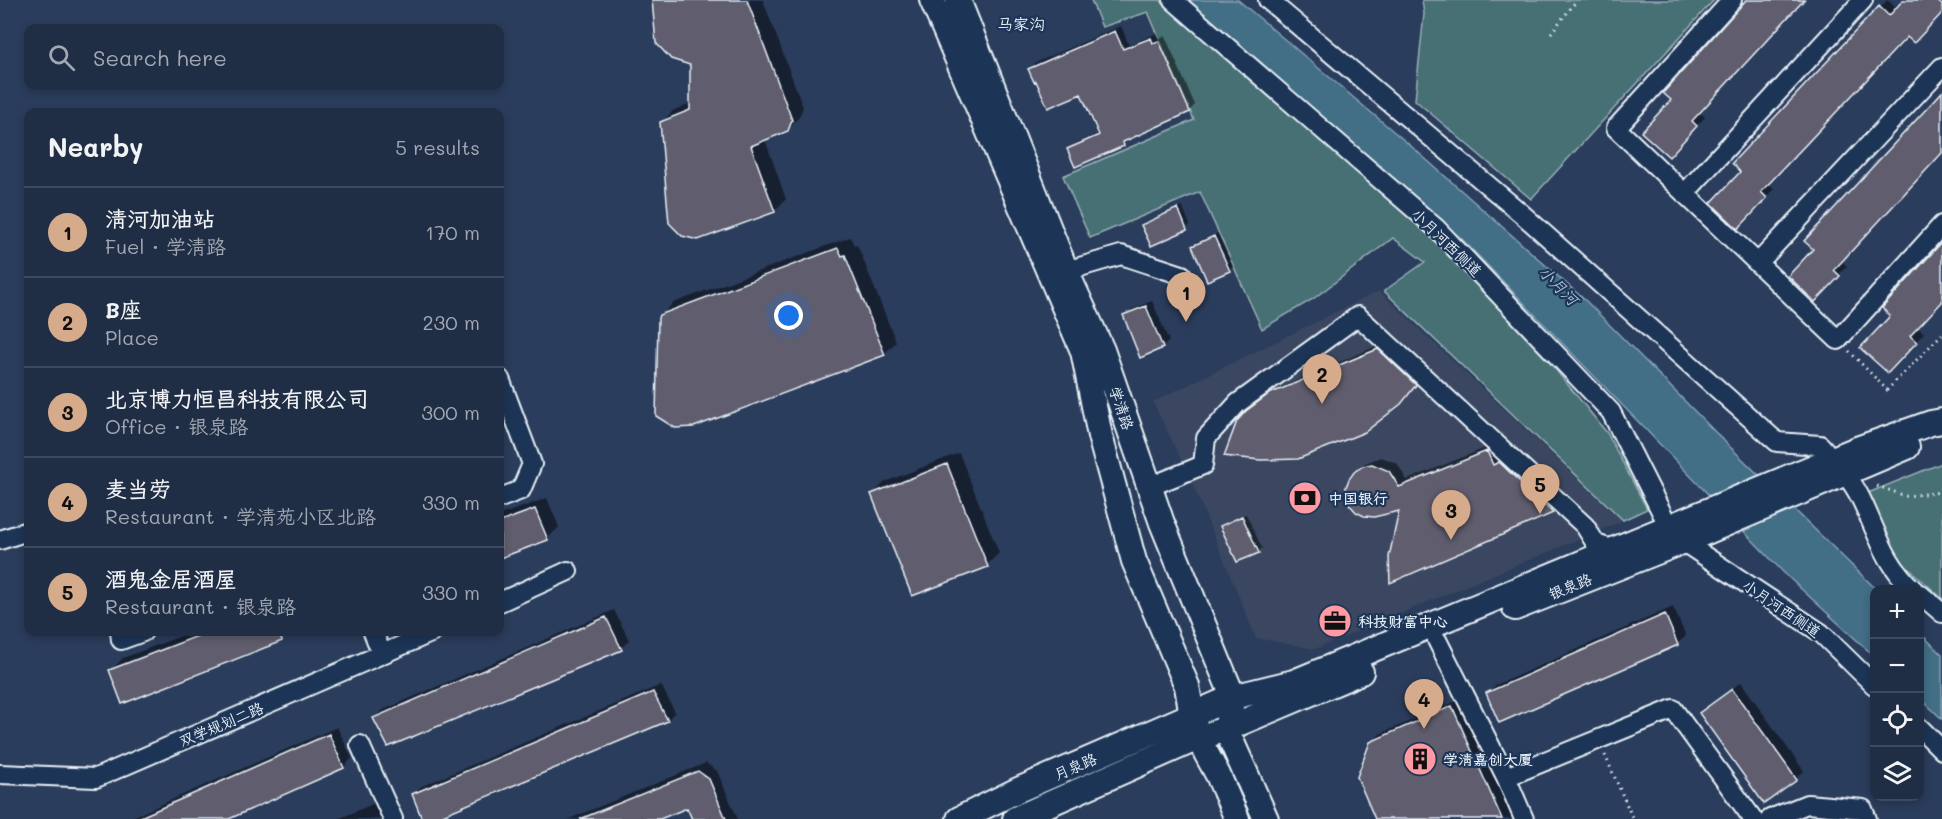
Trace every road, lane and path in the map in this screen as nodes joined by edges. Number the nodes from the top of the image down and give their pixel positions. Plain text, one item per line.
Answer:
1 (932, 0) edge
2 (958, 0) edge
3 (1173, 0) edge
4 (1268, 0) edge
5 (1577, 0) edge
6 (1732, 0) edge
7 (1863, 0) edge
8 (1551, 33) dead end
9 (1942, 67) edge
10 (1685, 193) junction
11 (1942, 225) edge
12 (1758, 263) junction
13 (1066, 271) junction
14 (1182, 275) dead end
15 (1942, 334) edge
16 (1838, 340) junction
17 (504, 390) edge
18 (1942, 421) edge
19 (1942, 434) edge
20 (1831, 469) junction
21 (1877, 486) dead end
22 (1149, 487) junction
23 (1942, 492) edge
24 (504, 496) edge
25 (1682, 531) junction
26 (24, 532) edge
27 (0, 540) edge
28 (1614, 550) junction
29 (568, 571) dead end
30 (1909, 585) edge
31 (1924, 597) edge
32 (504, 600) edge
33 (1942, 613) edge
34 (120, 636) edge
35 (132, 636) edge
36 (375, 636) edge
37 (424, 636) edge
38 (1437, 640) junction
39 (382, 654) junction
40 (1870, 679) edge
41 (1233, 698) junction
42 (1195, 727) junction
43 (1226, 729) junction
44 (1924, 732) edge
45 (1599, 739) junction
46 (360, 746) dead end
47 (1942, 750) edge
48 (0, 774) edge
49 (1506, 777) junction
50 (393, 819) edge
51 (959, 819) edge
52 (1015, 819) edge
53 (1237, 819) edge
54 (1266, 819) edge
55 (1524, 819) edge
56 (1633, 819) edge
57 (1753, 819) edge
58 (1770, 819) edge
59 (1868, 819) edge

1 - 42 main road, 学清路
2 - 13 main road, 学清路
3 - 25 street, 小月河西侧道
4 - 20 street
5 - 8 path
6 - 10 street
7 - 10 street
9 - 12 street
10 - 12 street
11 - 16 street
12 - 16 street
13 - 14 street
13 - 22 main road, 学清路
15 - 16 path
17 - 24 street
18 - 20 main road, 银泉路
19 - 20 main road, 银泉路
20 - 25 main road, 银泉路
20 - 30 street
21 - 23 path
22 - 28 street
22 - 41 main road, 学清路
25 - 28 main road, 银泉路
25 - 38 main road, 银泉路
25 - 40 street, 小月河西侧道
26 - 27 street
28 - 41 main road, 银泉路
29 - 32 street
31 - 33 street
34 - 35 street
36 - 39 street
37 - 39 street, 双学规划二路
38 - 43 main road, 银泉路
38 - 49 street
39 - 48 street, 双学规划二路
41 - 42 main road, 银泉路
41 - 43 main road
42 - 43 main road, 银泉路
42 - 51 main road, 月泉路
42 - 52 main road, 月泉路
42 - 53 main road, 学清路
43 - 54 main road
44 - 47 street
45 - 49 street
45 - 56 path
45 - 57 street
46 - 50 street
49 - 55 street
58 - 59 street

